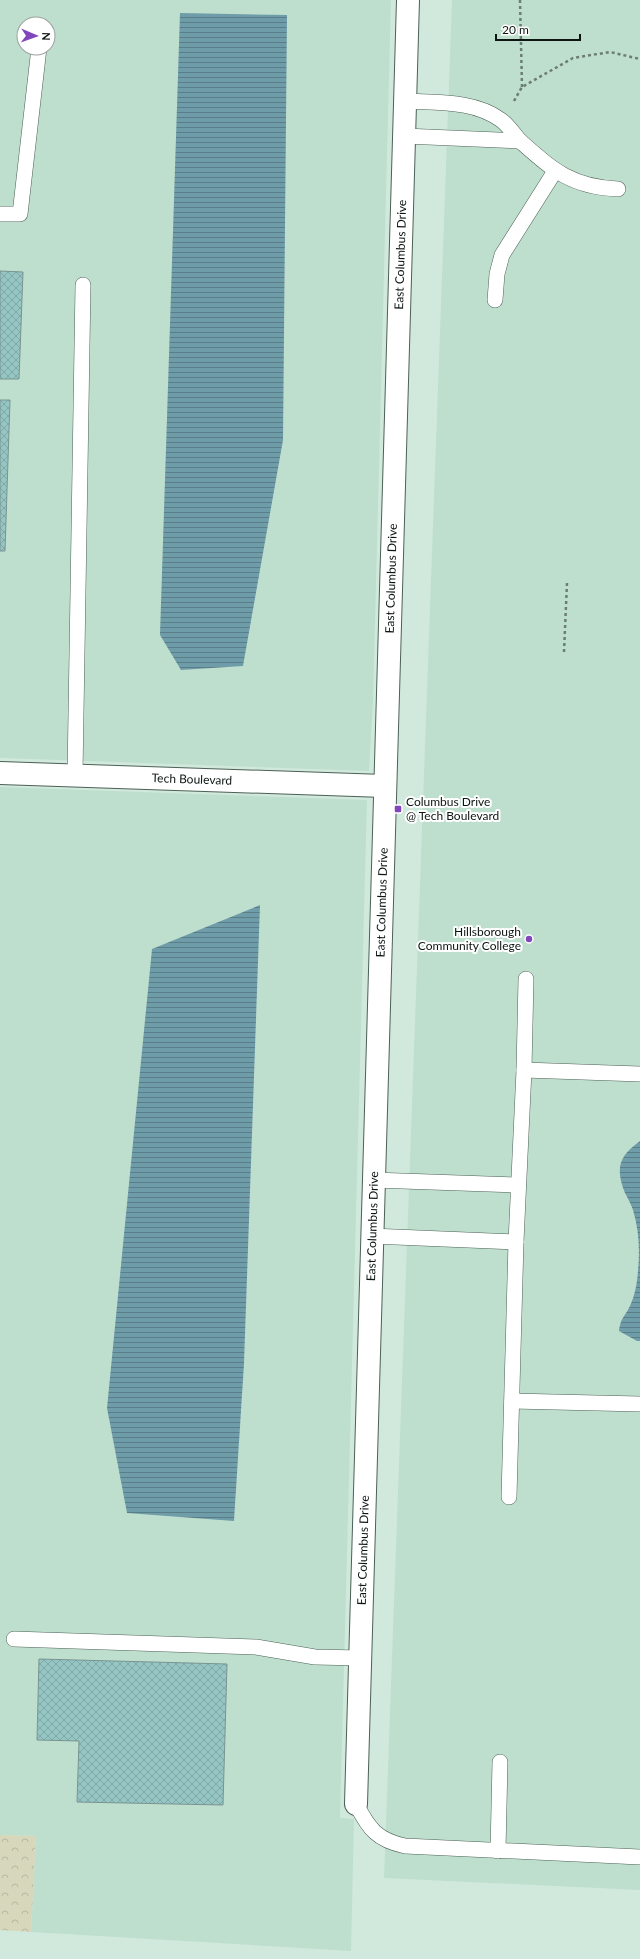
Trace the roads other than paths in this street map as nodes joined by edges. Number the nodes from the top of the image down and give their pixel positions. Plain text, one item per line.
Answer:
1 (408, 0) edge
2 (38, 56) edge
3 (405, 101) junction
4 (404, 136) junction
5 (520, 141) junction
6 (554, 171) junction
7 (618, 189) dead end
8 (0, 214) edge
9 (83, 284) dead end
10 (496, 300) dead end
11 (0, 773) edge
12 (75, 775) junction
13 (384, 786) junction
14 (526, 979) dead end
15 (524, 1070) junction
16 (640, 1074) edge
17 (373, 1180) junction
18 (518, 1185) junction
19 (371, 1236) junction
20 (516, 1242) junction
21 (512, 1401) junction
22 (640, 1404) edge
23 (509, 1497) dead end
24 (14, 1639) dead end
25 (360, 1658) junction
26 (500, 1762) dead end
27 (356, 1804) joint
28 (498, 1851) junction
29 (640, 1857) edge

1 - 3 street, East Columbus Drive
2 - 8 lane
3 - 4 street, East Columbus Drive
3 - 5 lane
4 - 5 lane
4 - 13 street, East Columbus Drive
5 - 6 lane
6 - 7 lane
6 - 10 lane
9 - 12 lane
11 - 12 street, Tech Boulevard
12 - 13 street, Tech Boulevard
13 - 17 street, East Columbus Drive
14 - 15 lane
15 - 16 lane
15 - 18 lane
17 - 18 lane
17 - 19 street, East Columbus Drive
18 - 20 lane
19 - 20 lane
19 - 25 street, East Columbus Drive
20 - 21 lane
21 - 22 lane
21 - 23 lane
24 - 25 lane
25 - 27 street, East Columbus Drive
26 - 28 lane
27 - 28 lane
28 - 29 lane

